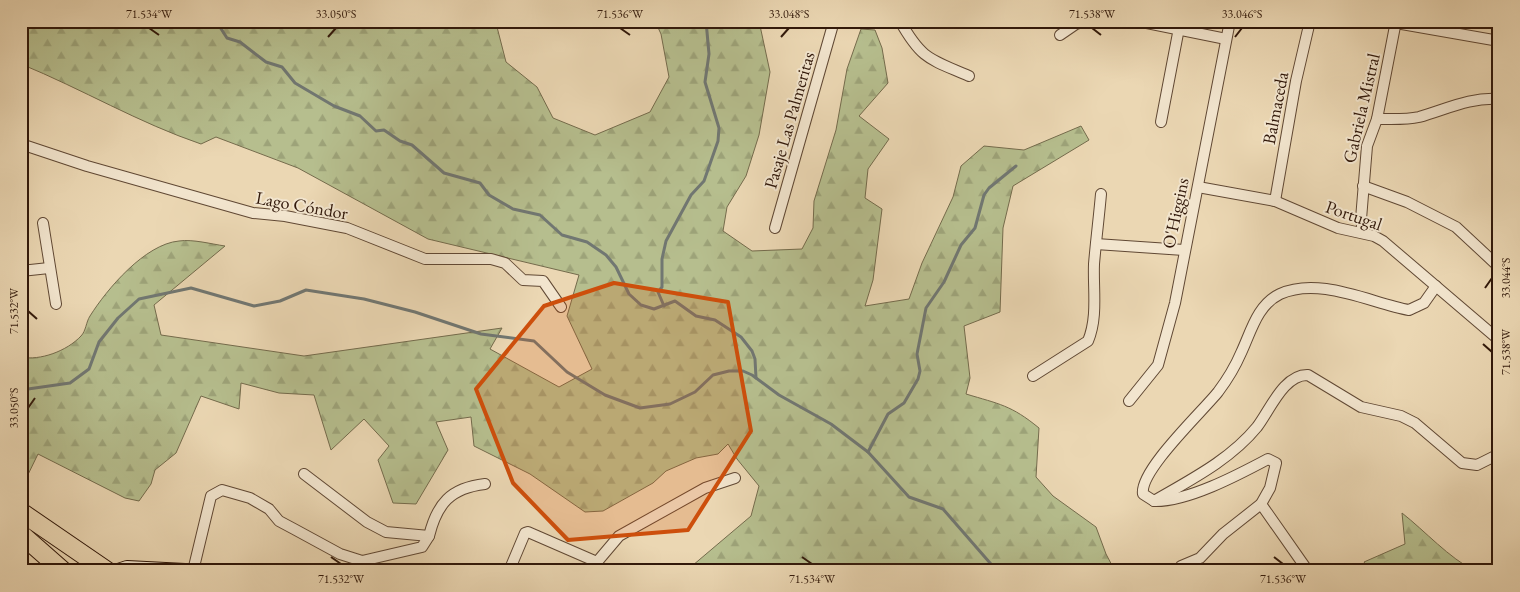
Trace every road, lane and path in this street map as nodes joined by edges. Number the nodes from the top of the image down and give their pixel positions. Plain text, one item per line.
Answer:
1 (834, 21) edge
2 (900, 21) edge
3 (1086, 21) edge
4 (1137, 21) edge
5 (1230, 21) edge
6 (1310, 21) edge
7 (1396, 22) edge
8 (1180, 28) junction
9 (1060, 35) dead end
10 (1226, 39) junction
11 (1499, 41) edge
12 (969, 76) dead end
13 (1499, 99) edge
14 (1376, 119) junction
15 (1161, 122) dead end
16 (21, 144) edge
17 (1363, 186) junction
18 (1198, 187) junction
19 (1101, 194) dead end
20 (1275, 201) junction
21 (43, 223) dead end
22 (775, 228) dead end
23 (1363, 233) junction
24 (1096, 244) junction
25 (1184, 250) junction
26 (1499, 267) edge
27 (50, 268) junction
28 (21, 271) edge
29 (1436, 286) junction
30 (56, 304) dead end
31 (561, 307) dead end
32 (1499, 340) edge
33 (1033, 376) dead end
34 (1129, 401) dead end
35 (1499, 454) edge
36 (304, 474) dead end
37 (735, 478) dead end
38 (485, 484) dead end
39 (1154, 501) junction
40 (1261, 504) junction
41 (21, 512) edge
42 (21, 534) edge
43 (429, 536) junction
44 (21, 549) edge
45 (596, 566) edge
46 (1181, 566) dead end
47 (46, 571) edge
48 (63, 571) edge
49 (107, 571) edge
50 (118, 571) edge
51 (185, 571) edge
52 (193, 571) edge
53 (509, 571) edge
54 (1308, 571) edge

1 - 22 street, Pasaje Las Palmeritas
2 - 12 street
3 - 9 street
4 - 8 street
5 - 10 street, O'Higgins
6 - 20 street, Balmaceda
7 - 11 street
7 - 14 street, Gabriela Mistral
8 - 10 street
8 - 15 street
10 - 18 street, O'Higgins
13 - 14 street
14 - 17 street, Gabriela Mistral
16 - 31 street, Lago Cóndor
17 - 23 street, Gabriela Mistral
17 - 26 street
18 - 20 street, Portugal
18 - 25 street, O'Higgins
19 - 24 street
20 - 23 street, Portugal
21 - 27 street
23 - 29 street, Portugal
24 - 25 street
24 - 33 street
25 - 34 street, O'Higgins
27 - 28 street
27 - 30 street
29 - 32 street, Portugal
29 - 39 street
35 - 39 street
36 - 43 street
37 - 45 street
38 - 43 street
39 - 40 street
40 - 46 street
40 - 54 street
41 - 49 highway
42 - 48 highway
43 - 52 street
44 - 47 highway
45 - 53 street
50 - 51 street

